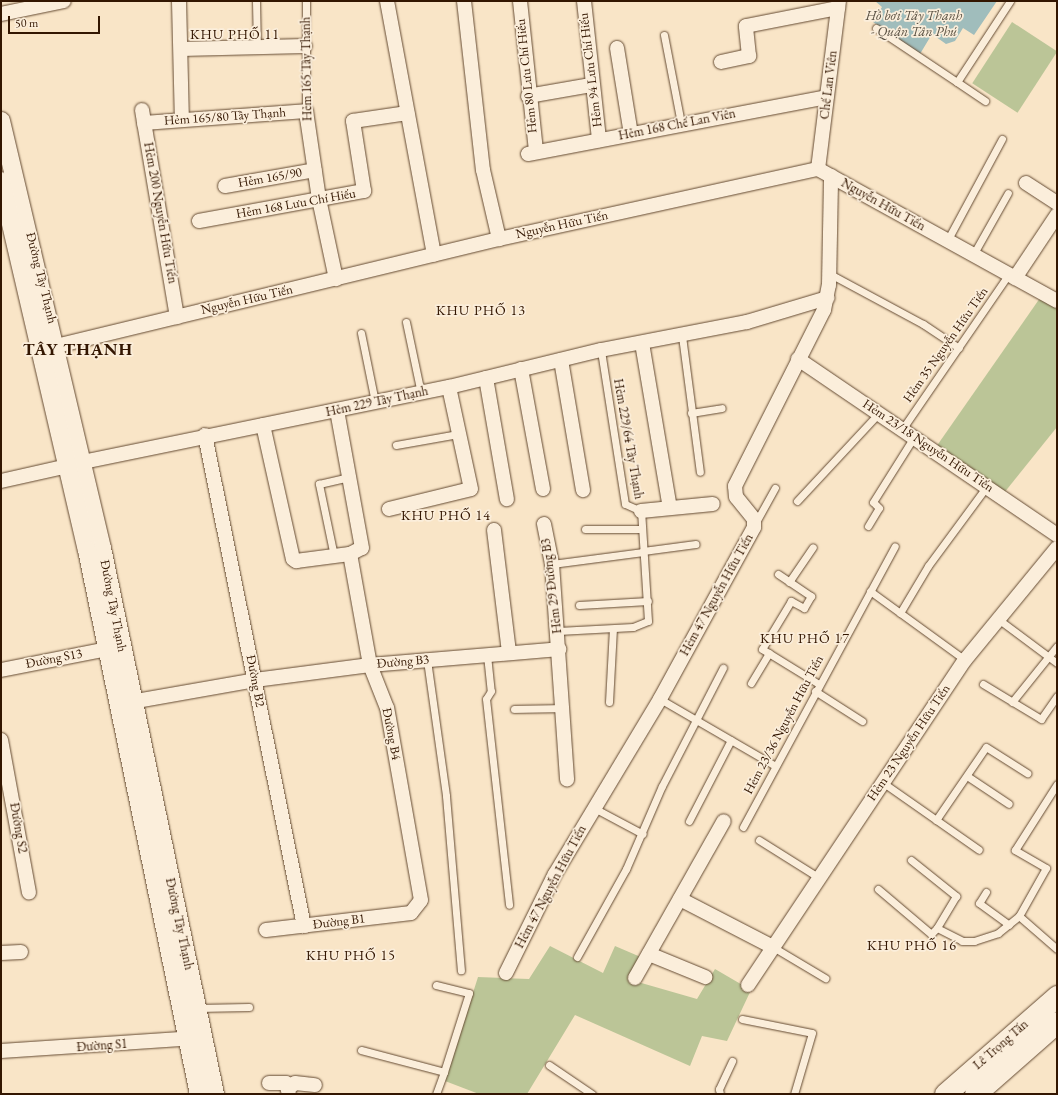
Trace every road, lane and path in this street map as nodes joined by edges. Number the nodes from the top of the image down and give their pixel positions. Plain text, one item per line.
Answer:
1 (64, 1) edge
2 (179, 1) edge
3 (256, 1) edge
4 (306, 1) edge
5 (387, 1) edge
6 (464, 1) edge
7 (520, 1) edge
8 (584, 1) edge
9 (1010, 1) edge
10 (838, 5) edge
11 (1, 14) edge
12 (876, 28) dead end
13 (664, 35) dead end
14 (305, 46) junction
15 (257, 47) junction
16 (617, 48) dead end
17 (181, 49) junction
18 (722, 62) dead end
19 (957, 82) junction
20 (591, 85) junction
21 (528, 96) junction
22 (827, 97) junction
23 (985, 101) dead end
24 (306, 111) junction
25 (407, 113) junction
26 (143, 117) joint
27 (182, 120) junction
28 (1, 121) edge
29 (681, 123) junction
30 (631, 134) junction
31 (1002, 139) dead end
32 (600, 140) junction
33 (532, 152) joint
34 (818, 169) junction
35 (315, 170) junction
36 (831, 176) junction
37 (1026, 183) dead end
38 (225, 186) dead end
39 (2, 192) edge
40 (1008, 193) dead end
41 (319, 199) junction
42 (1057, 203) edge
43 (1057, 215) edge
44 (199, 221) dead end
45 (499, 239) junction
46 (948, 241) junction
47 (434, 255) junction
48 (973, 255) junction
49 (830, 274) junction
50 (1012, 276) junction
51 (336, 279) junction
52 (827, 298) junction
53 (1057, 302) edge
54 (177, 317) junction
55 (406, 322) dead end
56 (361, 333) dead end
57 (676, 337) junction
58 (642, 343) junction
59 (50, 348) junction
60 (959, 348) junction
61 (601, 350) junction
62 (798, 359) junction
63 (561, 360) junction
64 (521, 369) junction
65 (486, 378) junction
66 (449, 387) junction
67 (421, 393) junction
68 (375, 402) junction
69 (722, 408) dead end
70 (337, 410) junction
71 (691, 413) junction
72 (879, 413) junction
73 (263, 425) junction
74 (903, 428) junction
75 (458, 434) junction
76 (205, 435) junction
77 (914, 437) junction
78 (396, 445) dead end
79 (75, 464) junction
80 (700, 472) dead end
81 (349, 476) junction
82 (1, 481) edge
83 (987, 486) junction
84 (775, 488) dead end
85 (543, 490) dead end
86 (583, 490) dead end
87 (507, 499) dead end
88 (797, 501) dead end
89 (713, 504) dead end
90 (670, 508) junction
91 (389, 509) dead end
92 (641, 511) junction
93 (544, 524) dead end
94 (755, 524) junction
95 (868, 526) dead end
96 (585, 528) dead end
97 (642, 529) junction
98 (494, 530) dead end
99 (1057, 535) edge
100 (696, 544) dead end
101 (895, 546) dead end
102 (813, 547) dead end
103 (1057, 548) edge
104 (643, 551) junction
105 (350, 554) junction
106 (334, 556) junction
107 (552, 564) junction
108 (778, 574) dead end
109 (789, 582) junction
110 (870, 591) junction
111 (648, 601) junction
112 (580, 605) dead end
113 (900, 613) junction
114 (998, 619) junction
115 (613, 629) junction
116 (558, 631) junction
117 (1057, 646) edge
118 (107, 649) junction
119 (559, 649) junction
120 (509, 653) junction
121 (769, 653) junction
122 (487, 655) junction
123 (1048, 656) junction
124 (427, 660) junction
125 (965, 660) junction
126 (1057, 662) edge
127 (370, 665) junction
128 (723, 668) dead end
129 (1, 670) edge
130 (255, 680) junction
131 (751, 683) dead end
132 (819, 684) junction
133 (983, 684) dead end
134 (815, 691) junction
135 (1057, 696) edge
136 (660, 699) junction
137 (609, 702) dead end
138 (1012, 702) junction
139 (125, 703) junction
140 (563, 708) junction
141 (514, 709) dead end
142 (696, 720) junction
143 (862, 721) dead end
144 (1, 740) edge
145 (731, 740) junction
146 (774, 766) junction
147 (1027, 773) dead end
148 (967, 776) junction
149 (567, 779) dead end
150 (882, 782) junction
151 (1057, 784) edge
152 (1009, 804) dead end
153 (8, 806) edge
154 (594, 808) junction
155 (936, 820) junction
156 (689, 821) dead end
157 (724, 821) dead end
158 (743, 827) dead end
159 (643, 834) junction
160 (759, 840) dead end
161 (979, 850) dead end
162 (912, 860) dead end
163 (818, 877) junction
164 (878, 889) dead end
165 (29, 892) dead end
166 (986, 892) dead end
167 (680, 899) junction
168 (509, 905) dead end
169 (411, 914) joint
170 (1019, 916) junction
171 (1009, 925) junction
172 (304, 926) junction
173 (937, 928) junction
174 (266, 930) dead end
175 (773, 947) junction
176 (1057, 949) edge
177 (21, 952) dead end
178 (1, 953) edge
179 (649, 954) junction
180 (577, 957) dead end
181 (461, 970) dead end
182 (506, 973) dead end
183 (706, 977) dead end
184 (635, 978) dead end
185 (825, 978) dead end
186 (436, 984) dead end
187 (748, 985) dead end
188 (1057, 996) edge
189 (249, 1007) dead end
190 (197, 1008) junction
191 (742, 1019) dead end
192 (1057, 1022) edge
193 (195, 1038) junction
194 (361, 1050) dead end
195 (1, 1051) edge
196 (732, 1061) dead end
197 (549, 1065) dead end
198 (444, 1072) junction
199 (269, 1083) dead end
200 (315, 1085) dead end
201 (290, 1090) edge
202 (199, 1094) edge
203 (215, 1094) edge
204 (436, 1094) edge
205 (592, 1094) edge
206 (720, 1094) edge
207 (794, 1094) edge
208 (946, 1094) edge
209 (975, 1094) edge

1 - 11 street
2 - 17 street
3 - 15 lane
4 - 14 lane, Hẻm 165 Tây Thạnh
5 - 25 street
6 - 45 street
7 - 21 street, Hẻm 80 Lưu Chí Hiếu
8 - 20 street, Hẻm 94 Lưu Chí Hiếu
9 - 19 lane
10 - 18 street
10 - 22 street, Chế Lan Viên
12 - 19 lane
13 - 29 lane
14 - 15 street
14 - 24 lane, Hẻm 165 Tây Thạnh
15 - 17 street
16 - 30 street
17 - 27 street
19 - 23 lane
20 - 21 street
20 - 32 street, Hẻm 94 Lưu Chí Hiếu
21 - 33 street, Hẻm 80 Lưu Chí Hiếu
22 - 29 street, Hẻm 168 Chế Lan Viên
22 - 34 street, Chế Lan Viên
24 - 27 street, Hẻm 165/80 Tây Thạnh
24 - 35 street, Hẻm 165 Tây Thạnh
25 - 41 street, Hẻm 168 Lưu Chí Hiếu
25 - 47 street
26 - 27 street, Hẻm 165/80 Tây Thạnh
26 - 54 street, Hẻm 200 Nguyễn Hữu Tiến
28 - 59 street, Đường Tây Thạnh
29 - 30 street, Hẻm 168 Chế Lan Viên
30 - 32 street, Hẻm 168 Chế Lan Viên
31 - 46 lane
32 - 33 street, Hẻm 168 Chế Lan Viên
34 - 36 street, Nguyễn Hữu Tiến
34 - 45 street, Nguyễn Hữu Tiến
35 - 38 street, Hẻm 165/90
35 - 41 street, Hẻm 165 Tây Thạnh
36 - 46 street, Nguyễn Hữu Tiến
36 - 49 street, Hẻm 47 Nguyễn Hữu Tiến
37 - 42 street
39 - 59 street, Đường Tây Thạnh
40 - 48 lane
41 - 44 street, Hẻm 168 Lưu Chí Hiếu
41 - 51 street, Hẻm 165 Tây Thạnh
43 - 50 street
45 - 47 street, Nguyễn Hữu Tiến
46 - 48 street, Nguyễn Hữu Tiến
47 - 51 street, Nguyễn Hữu Tiến
48 - 50 street, Nguyễn Hữu Tiến
49 - 52 street, Hẻm 47 Nguyễn Hữu Tiến
49 - 60 lane
50 - 53 street, Nguyễn Hữu Tiến
50 - 60 lane, Hẻm 35 Nguyễn Hữu Tiến
51 - 54 street, Nguyễn Hữu Tiến
52 - 57 street, Hẻm 229 Tây Thạnh
52 - 62 street, Hẻm 47 Nguyễn Hữu Tiến
54 - 59 street, Nguyễn Hữu Tiến
55 - 67 lane
56 - 68 lane
57 - 58 street, Hẻm 229 Tây Thạnh
57 - 71 lane
58 - 61 street, Hẻm 229 Tây Thạnh
58 - 90 street
59 - 79 street, Đường Tây Thạnh
60 - 74 lane, Hẻm 35 Nguyễn Hữu Tiến
61 - 63 street, Hẻm 229 Tây Thạnh
61 - 92 lane, Hẻm 229/64 Tây Thạnh
62 - 72 street, Hẻm 23/18 Nguyễn Hữu Tiến
62 - 94 street, Hẻm 47 Nguyễn Hữu Tiến
63 - 64 street, Hẻm 229 Tây Thạnh
63 - 86 street
64 - 65 street, Hẻm 229 Tây Thạnh
64 - 85 street
65 - 66 street, Hẻm 229 Tây Thạnh
65 - 87 street
66 - 67 street, Hẻm 229 Tây Thạnh
66 - 75 street
67 - 68 street, Hẻm 229 Tây Thạnh
68 - 70 street, Hẻm 229 Tây Thạnh
69 - 71 lane
70 - 73 street, Hẻm 229 Tây Thạnh
70 - 81 street
71 - 80 lane
72 - 74 street, Hẻm 23/18 Nguyễn Hữu Tiến
72 - 88 lane
73 - 76 street, Hẻm 229 Tây Thạnh
73 - 106 street
74 - 77 street, Hẻm 23/18 Nguyễn Hữu Tiến
75 - 78 lane
75 - 91 street
76 - 79 street, Hẻm 229 Tây Thạnh
76 - 130 street, Đường B2
77 - 83 street, Hẻm 23/18 Nguyễn Hữu Tiến
77 - 95 lane
79 - 82 street, Hẻm 229 Tây Thạnh
79 - 118 street, Đường Tây Thạnh
79 - 139 street, Đường Tây Thạnh
81 - 105 street
81 - 106 lane
83 - 99 street, Hẻm 23/18 Nguyễn Hữu Tiến
83 - 113 lane
84 - 94 lane
89 - 90 street
90 - 92 street
92 - 97 lane, Hẻm 229/64 Tây Thạnh
93 - 107 street, Hẻm 29 Đường B3
94 - 136 street, Hẻm 47 Nguyễn Hữu Tiến
96 - 97 lane
97 - 104 lane, Hẻm 229/64 Tây Thạnh
98 - 120 street
100 - 104 lane
101 - 110 lane, Hẻm 23/36 Nguyễn Hữu Tiến
102 - 109 lane
103 - 114 street, Hẻm 23 Nguyễn Hữu Tiến
104 - 107 lane
104 - 111 lane, Hẻm 229/64 Tây Thạnh
105 - 106 street
105 - 127 street, Đường B4
107 - 116 street, Hẻm 29 Đường B3
108 - 109 lane
109 - 121 lane
110 - 113 lane
110 - 132 lane, Hẻm 23/36 Nguyễn Hữu Tiến
111 - 112 lane
111 - 115 lane, Hẻm 229/64 Tây Thạnh
113 - 125 lane
114 - 123 lane
114 - 125 street, Hẻm 23 Nguyễn Hữu Tiến
115 - 116 lane, Hẻm 229/64 Tây Thạnh
115 - 137 lane
116 - 119 street, Hẻm 29 Đường B3
117 - 123 lane
118 - 129 street, Đường S13
118 - 139 street, Đường Tây Thạnh
119 - 120 street, Đường B3
119 - 140 street
120 - 122 street, Đường B3
121 - 131 lane
121 - 132 lane
122 - 124 street, Đường B3
122 - 168 lane
123 - 126 lane
123 - 138 lane
124 - 127 street, Đường B3
124 - 181 lane
125 - 150 street, Hẻm 23 Nguyễn Hữu Tiến
127 - 130 street, Đường B3
127 - 169 street, Đường B4
128 - 142 lane
130 - 139 street, Đường B3
130 - 172 street, Đường B2
132 - 134 lane, Hẻm 23/36 Nguyễn Hữu Tiến
133 - 138 lane
134 - 143 lane
134 - 146 lane, Hẻm 23/36 Nguyễn Hữu Tiến
135 - 138 lane
136 - 142 lane
136 - 154 street, Hẻm 47 Nguyễn Hữu Tiến
139 - 190 street, Đường Tây Thạnh
139 - 193 street, Đường Tây Thạnh
140 - 141 lane
140 - 149 street
142 - 145 lane
142 - 159 lane
144 - 153 street, Đường S2
145 - 146 lane
145 - 156 lane
146 - 158 lane, Hẻm 23/36 Nguyễn Hữu Tiến
147 - 148 lane
148 - 152 lane
148 - 155 lane
150 - 155 lane
150 - 163 street, Hẻm 23 Nguyễn Hữu Tiến
151 - 170 lane
153 - 165 street, Đường S2
154 - 159 lane
154 - 182 street, Hẻm 47 Nguyễn Hữu Tiến
155 - 161 lane
157 - 167 street
159 - 180 lane
160 - 163 lane
162 - 173 lane
163 - 175 street, Hẻm 23 Nguyễn Hữu Tiến
164 - 173 lane
166 - 171 lane
167 - 175 street
167 - 179 street
169 - 172 street, Đường B1
170 - 171 lane
170 - 176 lane
171 - 173 lane
172 - 174 street, Đường B1
175 - 185 lane
175 - 187 street, Hẻm 23 Nguyễn Hữu Tiến
177 - 178 street
179 - 183 street
179 - 184 street
186 - 198 lane
188 - 208 main road, Lê Trọng Tấn
189 - 190 lane
190 - 193 street, Đường Tây Thạnh
191 - 207 lane
192 - 209 main road, Lê Trọng Tấn
193 - 195 street, Đường S1
193 - 202 street, Đường Tây Thạnh
193 - 203 street, Đường Tây Thạnh
194 - 198 lane
196 - 206 lane
197 - 205 lane
198 - 204 lane
199 - 201 street
200 - 201 street

